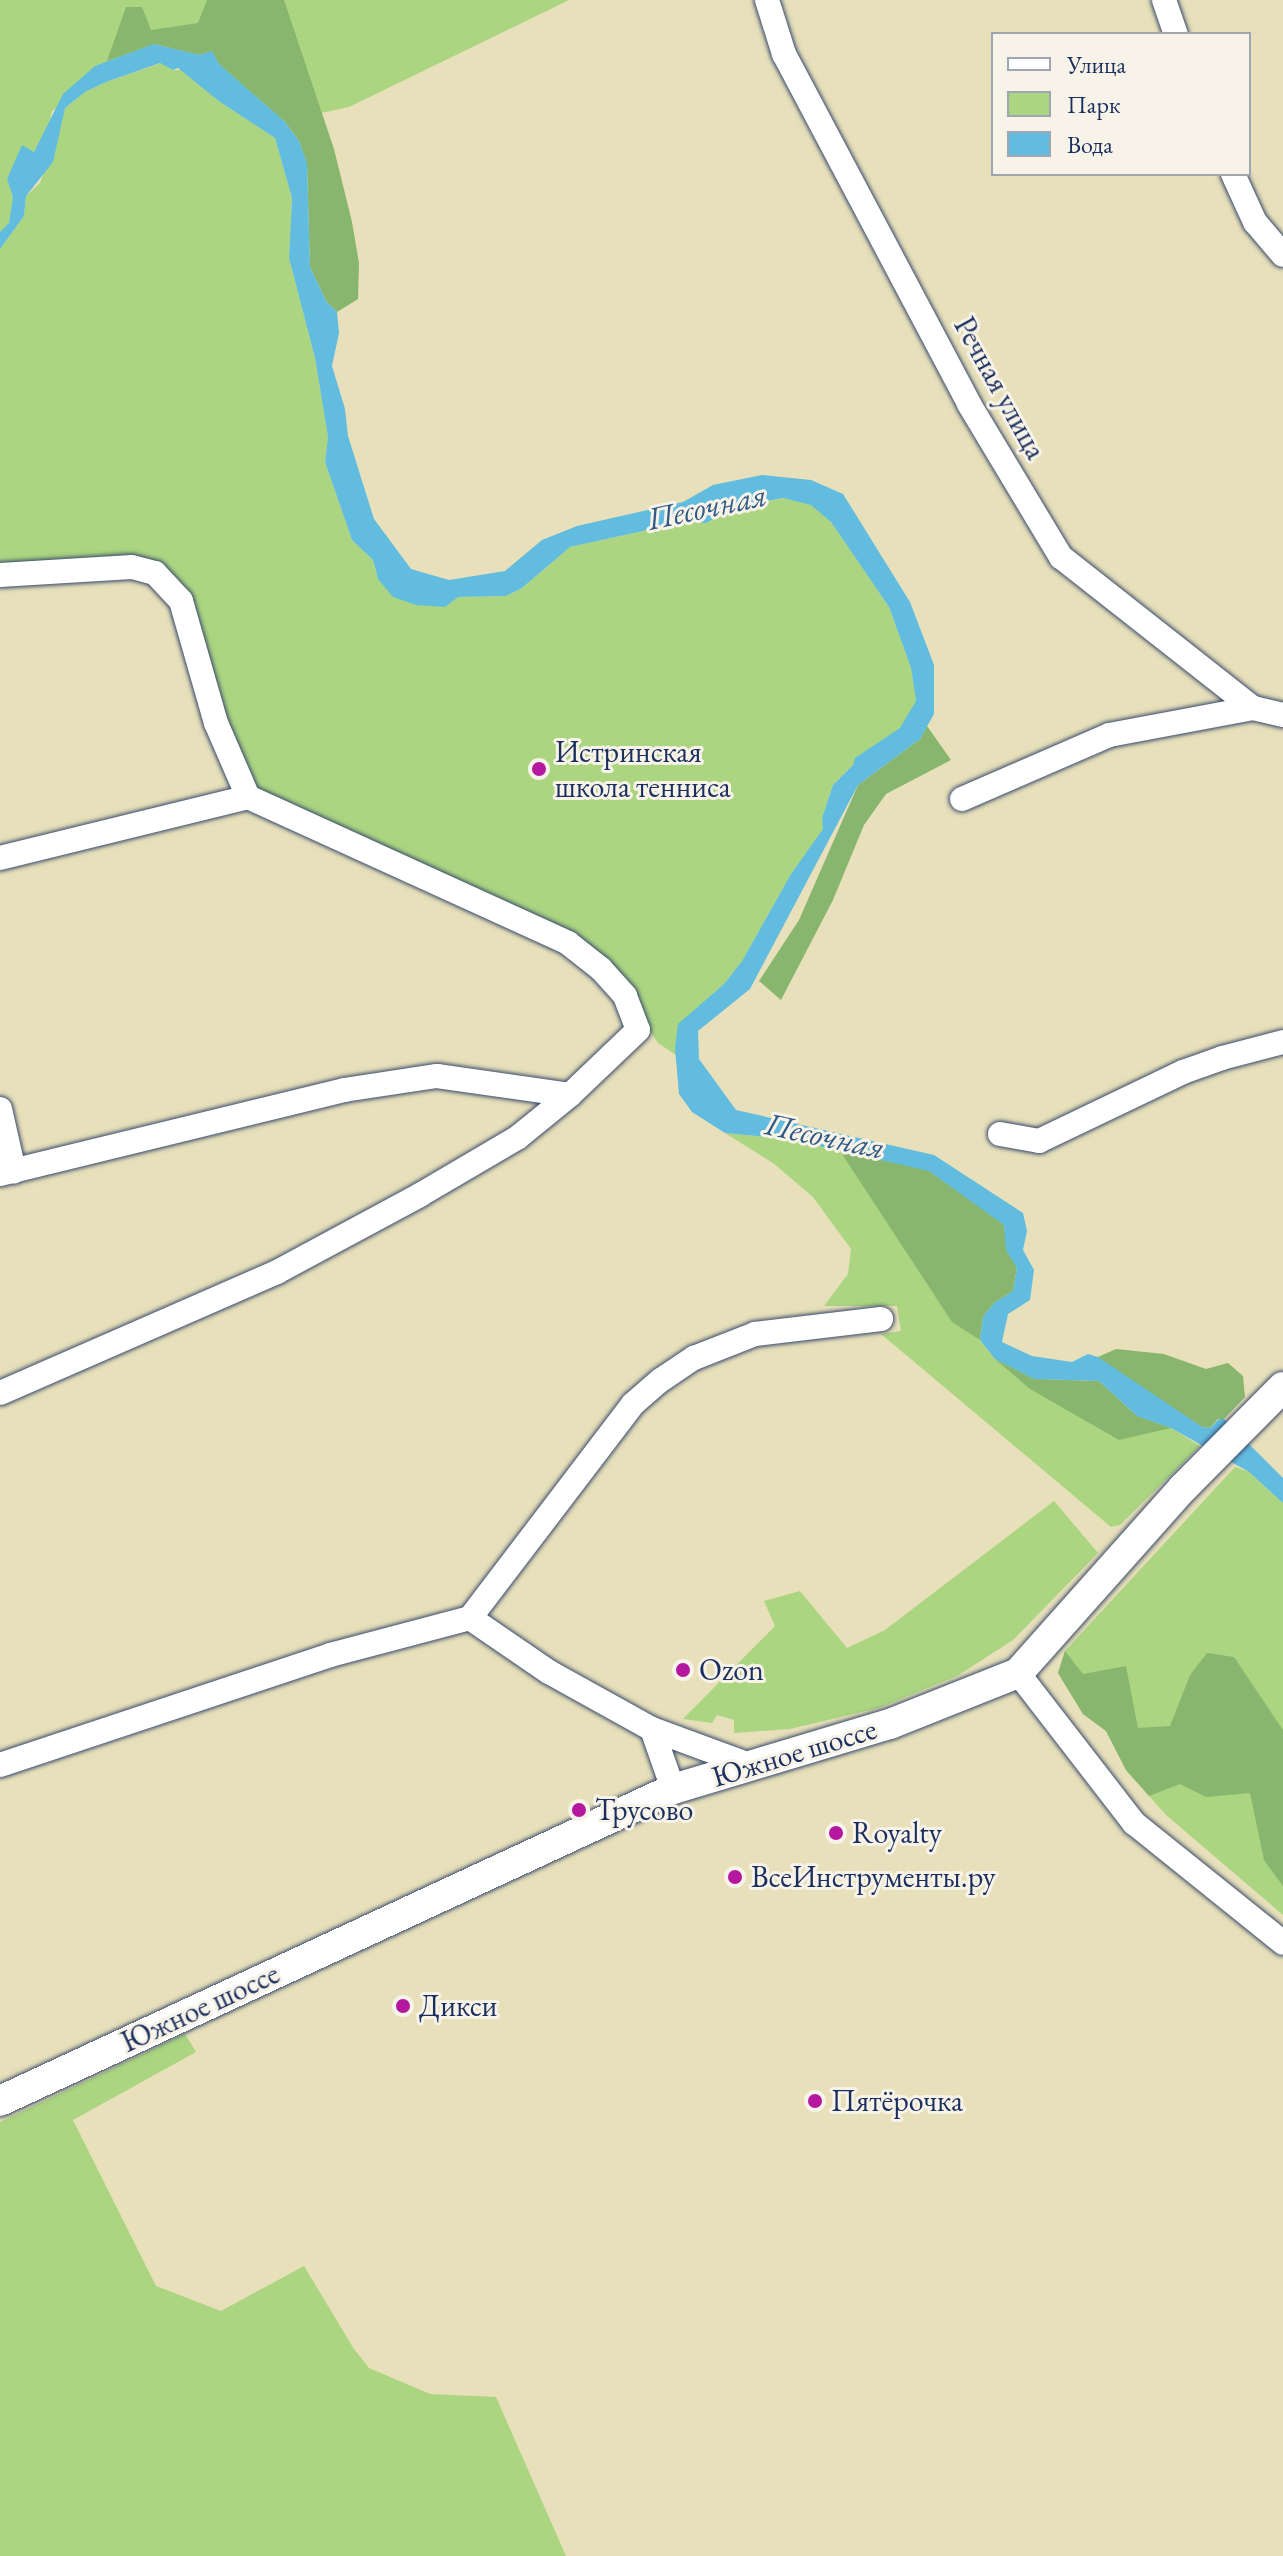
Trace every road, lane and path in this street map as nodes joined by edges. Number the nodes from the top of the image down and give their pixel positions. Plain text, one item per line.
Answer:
1 (767, 0) edge
2 (1164, 0) edge
3 (1175, 32) edge
4 (1234, 176) edge
5 (1283, 255) edge
6 (0, 575) edge
7 (1253, 708) junction
8 (1283, 715) edge
9 (248, 797) junction
10 (962, 799) dead end
11 (0, 858) edge
12 (1283, 1042) edge
13 (570, 1095) junction
14 (0, 1109) edge
15 (1000, 1134) dead end
16 (7, 1173) edge
17 (881, 1319) dead end
18 (1283, 1387) edge
19 (0, 1393) edge
20 (470, 1618) junction
21 (1018, 1673) junction
22 (652, 1729) junction
23 (0, 1765) edge
24 (752, 1766) junction
25 (673, 1789) junction
26 (1283, 1943) edge
27 (0, 2101) edge

1 - 7 street, Речная улица
2 - 3 street
4 - 5 street
6 - 9 street
7 - 8 street, Речная улица
7 - 10 street
9 - 11 street
9 - 13 street
12 - 15 street
13 - 16 street
13 - 19 street
14 - 16 street
17 - 20 street
18 - 21 main road, Южное шоссе
20 - 22 street
20 - 23 street
21 - 24 main road, Южное шоссе
21 - 26 street
22 - 24 street
22 - 25 street
24 - 25 main road, Южное шоссе
25 - 27 main road, Южное шоссе

